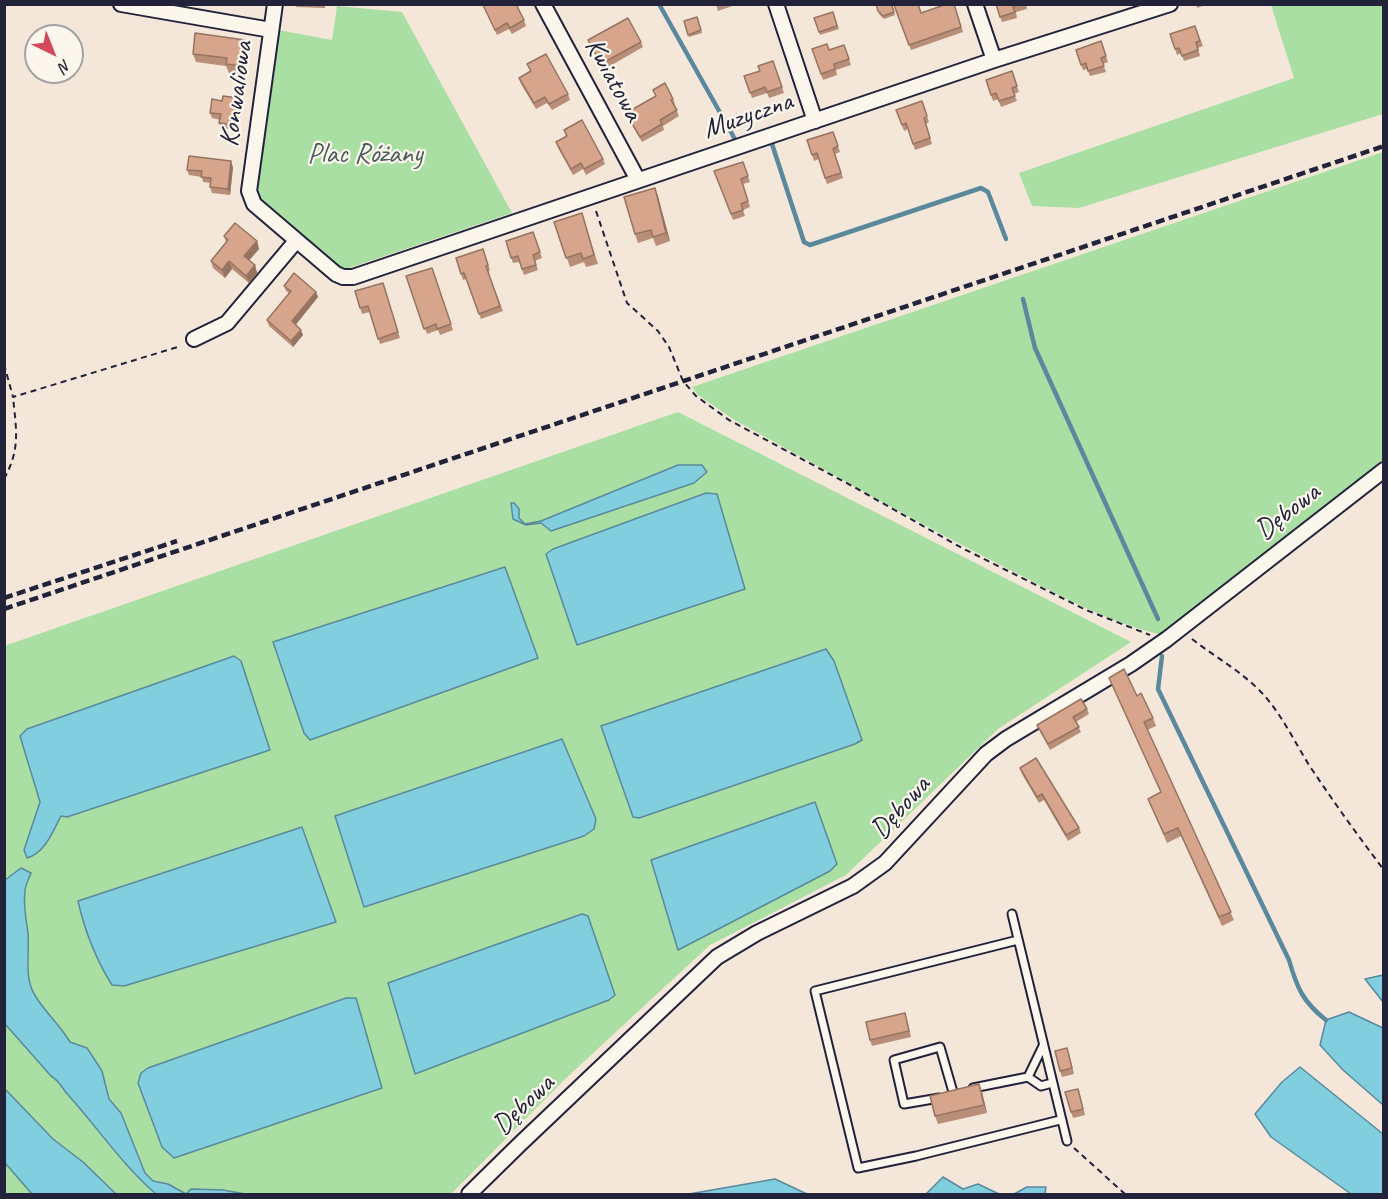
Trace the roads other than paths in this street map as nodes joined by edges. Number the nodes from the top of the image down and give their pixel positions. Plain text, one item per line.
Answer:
1 (121, 4) edge
2 (275, 4) edge
3 (543, 4) edge
4 (776, 4) edge
5 (975, 4) edge
6 (1170, 4) edge
7 (271, 30) junction
8 (994, 60) junction
9 (815, 121) junction
10 (638, 180) junction
11 (296, 241) junction
12 (194, 339) road end
13 (1383, 470) edge
14 (1012, 914) dead end
15 (1018, 940) junction
16 (1043, 1046) junction
17 (1028, 1077) junction
18 (1052, 1083) junction
19 (970, 1088) edge
20 (956, 1092) joint
21 (1060, 1120) junction
22 (1067, 1141) road end
23 (470, 1194) edge

1 - 7 street
2 - 7 street, Konwaliowa
3 - 10 street, Kwiatowa
4 - 9 street
5 - 8 street
6 - 8 street, Muzyczna
7 - 11 street, Konwaliowa
8 - 9 street, Muzyczna
9 - 10 street, Muzyczna
10 - 11 street, Muzyczna
11 - 12 street
13 - 23 street, Dębowa
14 - 15 lane
15 - 16 lane
15 - 21 lane
16 - 17 lane
16 - 18 lane
17 - 18 lane
17 - 19 lane
18 - 21 lane
20 - 20 lane
21 - 22 lane

